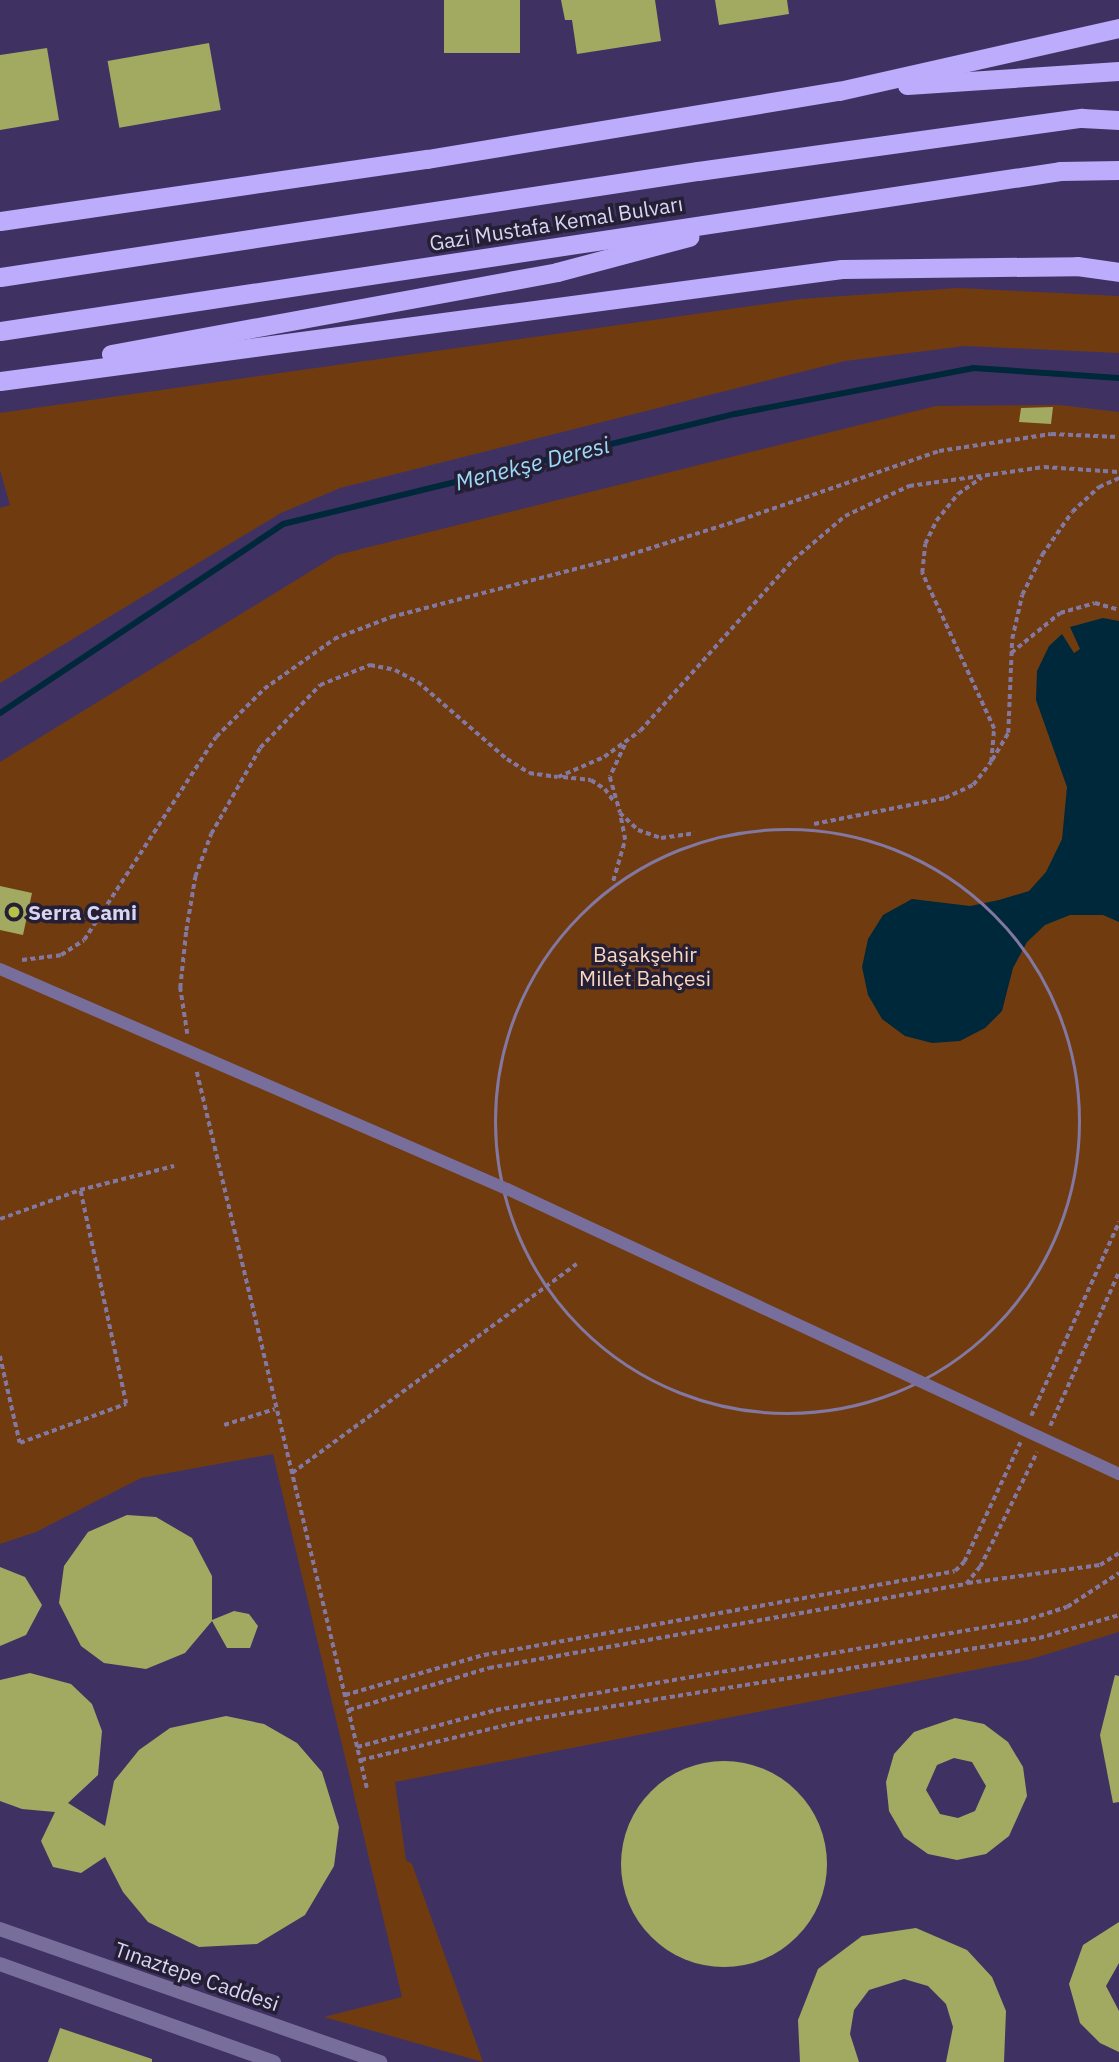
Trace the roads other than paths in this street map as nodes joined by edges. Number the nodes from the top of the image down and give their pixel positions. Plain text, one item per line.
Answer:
1 (1119, 28) edge
2 (1119, 71) edge
3 (839, 90) junction
4 (1119, 120) edge
5 (1119, 170) edge
6 (777, 212) junction
7 (0, 221) edge
8 (1119, 272) edge
9 (0, 277) edge
10 (0, 331) edge
11 (0, 374) edge
12 (0, 381) edge
13 (5, 965) edge
14 (1119, 1474) edge
15 (0, 1929) edge
16 (0, 1964) edge
17 (274, 2062) edge
18 (380, 2062) edge

1 - 3 highway
2 - 3 highway
3 - 7 highway
4 - 9 highway, Gazi Mustafa Kemal Bulvarı
5 - 6 highway, Gazi Mustafa Kemal Bulvarı
6 - 10 highway, Gazi Mustafa Kemal Bulvarı
6 - 11 highway
8 - 12 highway
13 - 14 street
15 - 18 street, Tınaztepe Caddesi
16 - 17 street

